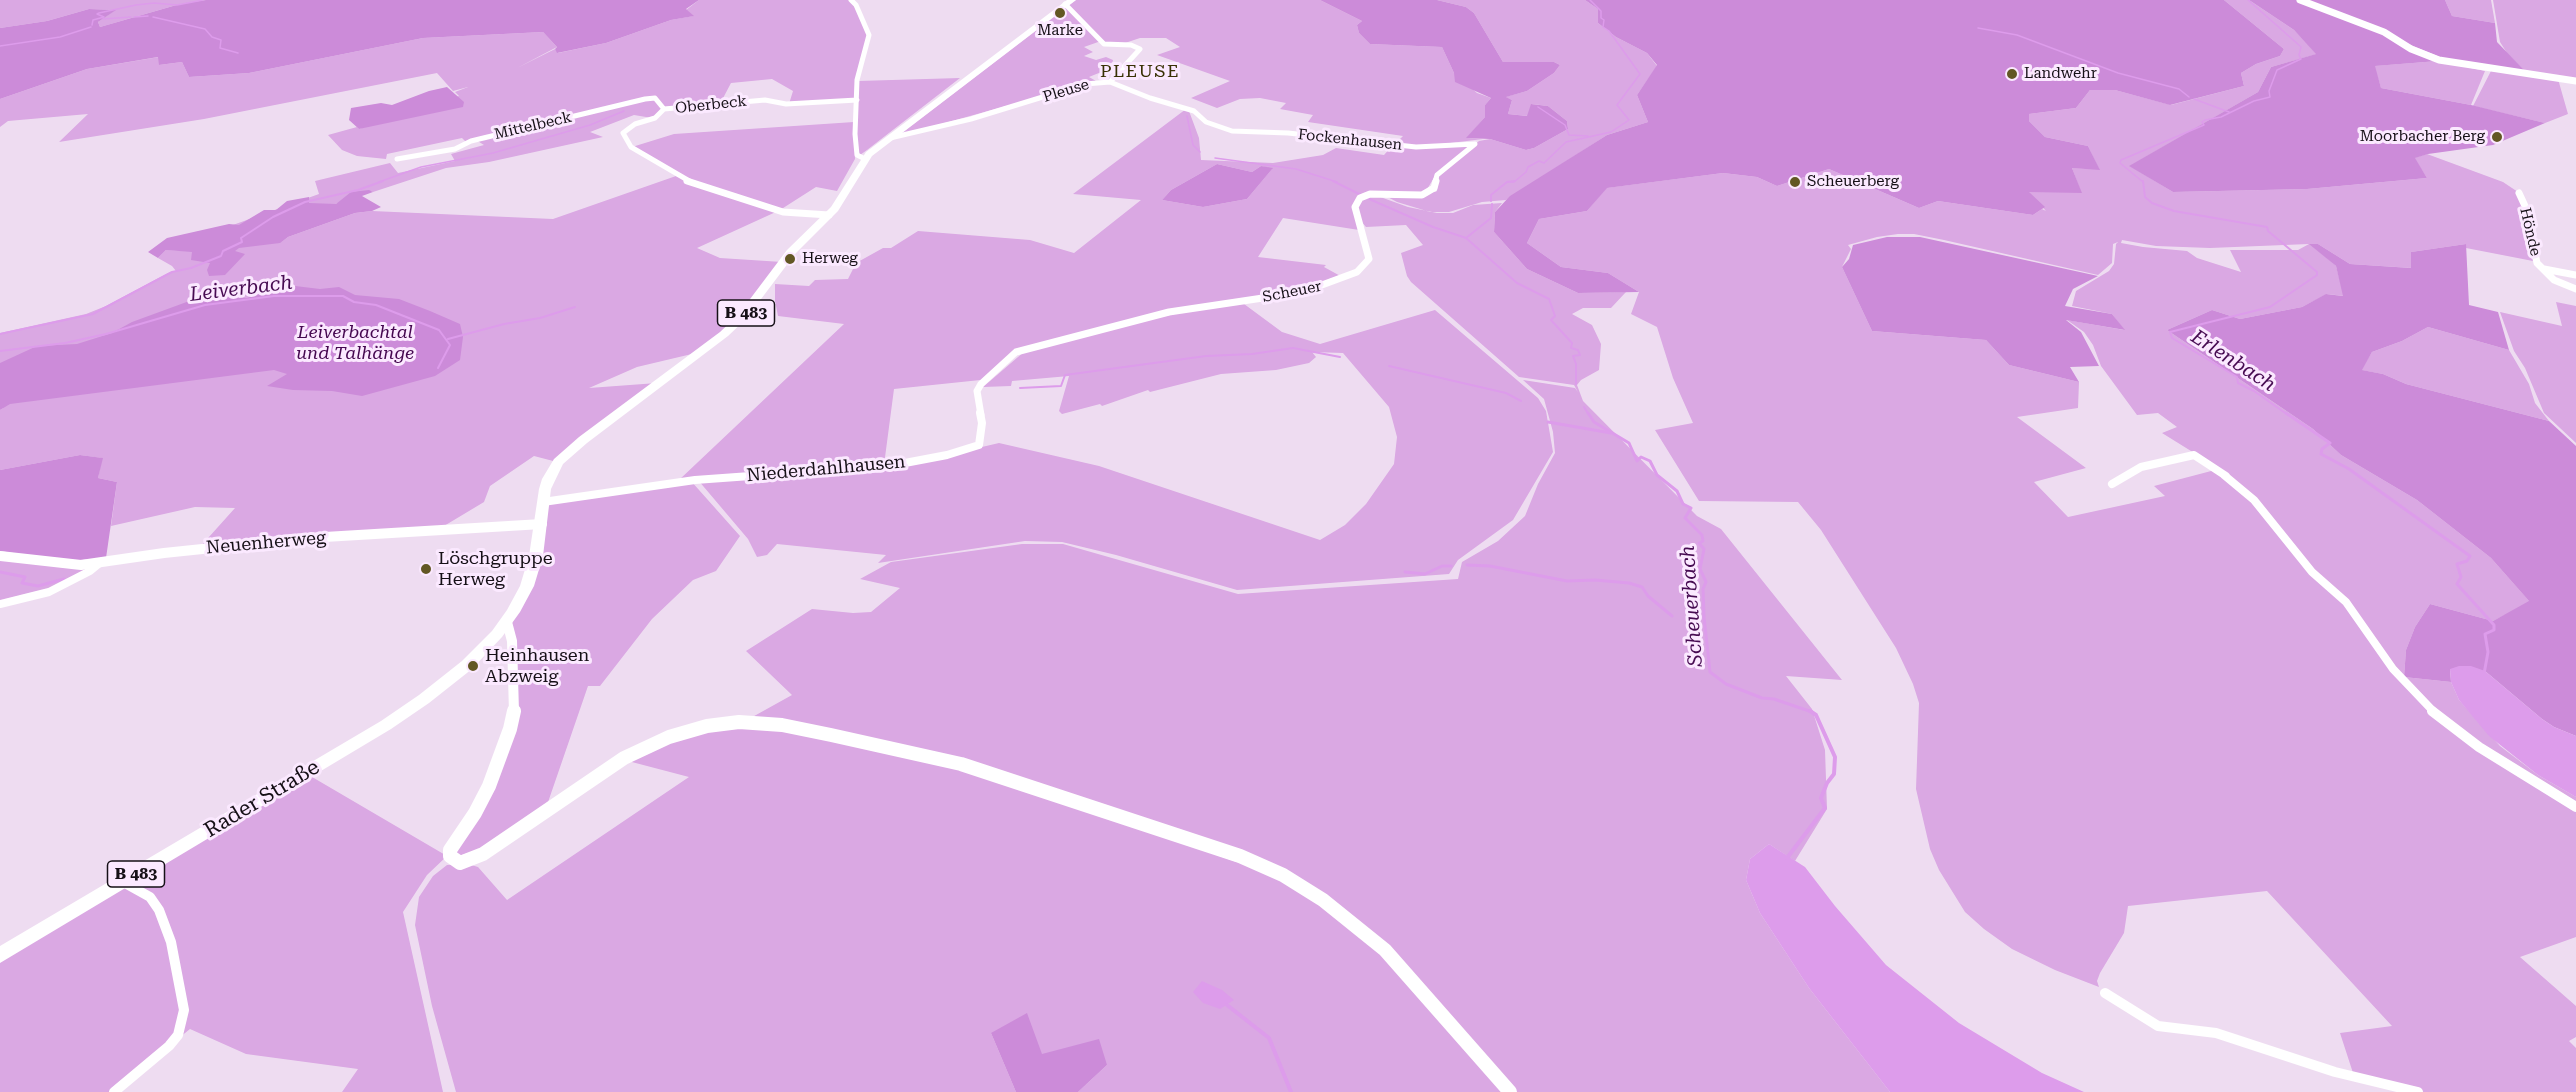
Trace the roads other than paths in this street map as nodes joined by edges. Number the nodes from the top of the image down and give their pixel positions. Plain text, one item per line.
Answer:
1 (851, 0) edge
2 (2300, 0) edge
3 (1069, 2) edge
4 (2576, 81) edge
5 (1110, 82) junction
6 (857, 100) junction
7 (664, 110) junction
8 (890, 138) junction
9 (398, 159) dead end
10 (865, 159) junction
11 (2519, 193) dead end
12 (829, 215) junction
13 (1361, 226) joint
14 (2544, 269) junction
15 (2576, 274) edge
16 (2576, 289) edge
17 (1244, 300) joint
18 (2112, 484) dead end
19 (543, 501) junction
20 (542, 524) junction
21 (0, 556) edge
22 (101, 562) junction
23 (0, 604) edge
24 (507, 621) junction
25 (2576, 807) edge
26 (123, 882) junction
27 (0, 955) edge
28 (2105, 993) dead end
29 (114, 1092) edge
30 (1510, 1092) edge
31 (2418, 1092) edge

1 - 6 street
2 - 4 street
3 - 5 street, Pleuse
3 - 8 main road, B 483
5 - 8 street, Pleuse
5 - 13 street, Fockenhausen
6 - 7 street, Oberbeck
6 - 10 street
7 - 9 street, Mittelbeck
7 - 12 street, Oberbeck
8 - 10 main road, B 483
10 - 12 main road, B 483
11 - 14 street, Hönde
12 - 19 main road, B 483
13 - 17 street, Scheuer
14 - 15 street, Hönde
14 - 16 street, Hönde
17 - 19 street, Niederdahlhausen
18 - 25 street
19 - 20 main road, B 483
20 - 22 street, Neuenherweg
20 - 24 main road, B 483
21 - 22 street
22 - 23 street, Neuenherweg
24 - 26 main road, Rader Straße / B 483
24 - 30 street
26 - 27 main road, Rader Straße / B 483
26 - 29 street
28 - 31 street

